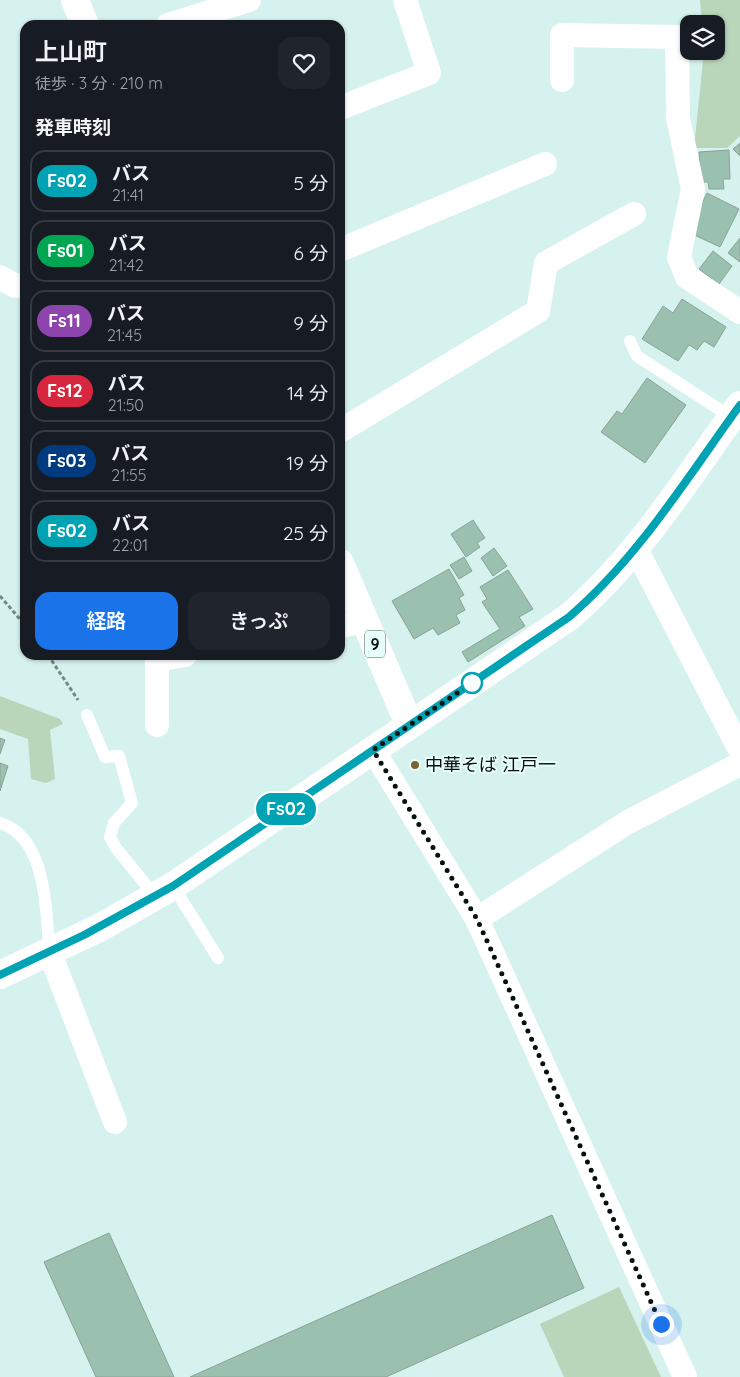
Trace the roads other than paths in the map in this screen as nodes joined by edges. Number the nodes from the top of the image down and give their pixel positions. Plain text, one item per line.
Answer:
1 (75, 0) edge
2 (249, 0) edge
3 (405, 0) edge
4 (82, 20) edge
5 (184, 20) edge
6 (562, 80) dead end
7 (345, 106) edge
8 (546, 164) dead end
9 (634, 214) dead end
10 (345, 248) edge
11 (0, 277) edge
12 (20, 286) edge
13 (740, 312) edge
14 (630, 341) dead end
15 (736, 411) edge
16 (345, 428) edge
17 (636, 549) junction
18 (345, 588) edge
19 (352, 623) edge
20 (157, 660) edge
21 (87, 715) road end
22 (409, 724) junction
23 (157, 725) dead end
24 (373, 750) junction
25 (740, 750) edge
26 (740, 764) edge
27 (0, 823) edge
28 (164, 891) junction
29 (477, 919) junction
30 (50, 953) junction
31 (218, 958) dead end
32 (0, 975) edge
33 (115, 1122) dead end
34 (685, 1377) edge

1 - 4 main road
2 - 5 street
3 - 7 street
6 - 13 street
8 - 10 street
9 - 16 street
11 - 12 street
14 - 15 lane
15 - 17 main road
17 - 22 main road
17 - 25 street
18 - 19 main road, 9
19 - 22 main road, 9
20 - 23 street
21 - 28 lane
22 - 24 main road
24 - 28 main road
24 - 29 street
26 - 29 street
27 - 30 lane
28 - 30 main road
28 - 31 lane
29 - 34 street
30 - 32 main road
30 - 33 street

